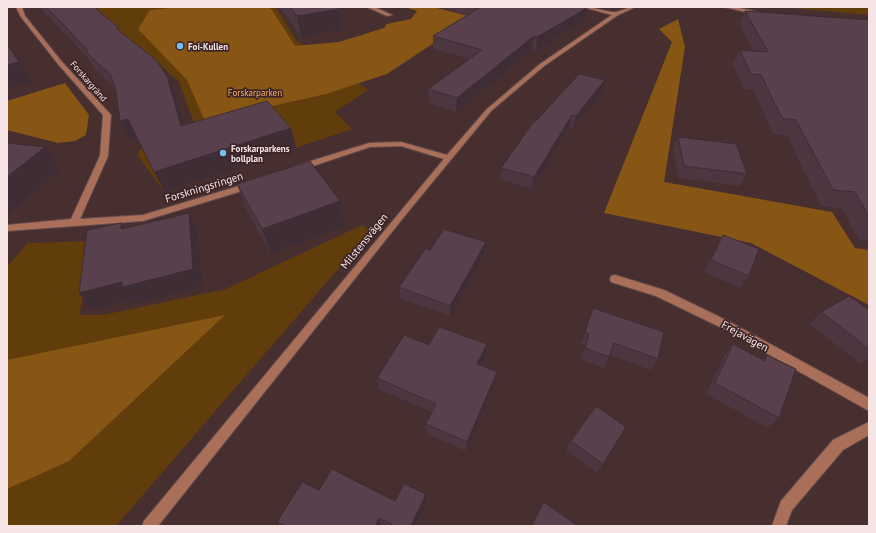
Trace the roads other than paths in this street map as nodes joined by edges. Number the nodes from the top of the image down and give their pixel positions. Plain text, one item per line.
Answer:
1 (19, 7) edge
2 (370, 7) edge
3 (586, 7) edge
4 (632, 7) edge
5 (727, 7) edge
6 (616, 14) junction
7 (766, 14) edge
8 (389, 15) dead end
9 (449, 158) junction
10 (292, 170) edge
11 (263, 180) edge
12 (74, 222) junction
13 (7, 228) edge
14 (615, 279) dead end
15 (869, 405) edge
16 (869, 428) edge
17 (149, 526) edge
18 (779, 526) edge

1 - 12 street, Forskargränd
2 - 8 street
3 - 6 street
4 - 6 street, Milstensvägen
5 - 7 street
6 - 9 street, Milstensvägen
9 - 10 street
9 - 17 street, Milstensvägen
11 - 12 street, Forskningsringen
12 - 13 street, Forskningsringen
14 - 15 street, Frejavägen
16 - 18 street

